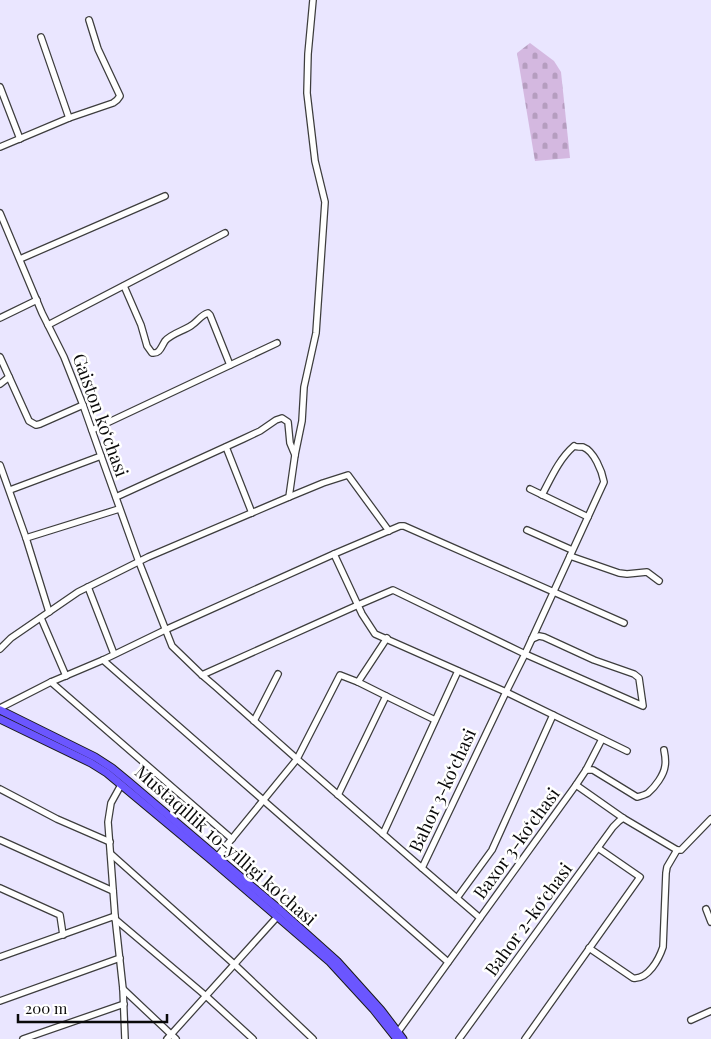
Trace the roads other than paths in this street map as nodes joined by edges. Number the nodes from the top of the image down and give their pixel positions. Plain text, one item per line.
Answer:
1 (313, 0) edge
2 (89, 20) dead end
3 (41, 37) dead end
4 (0, 87) edge
5 (69, 118) junction
6 (20, 139) junction
7 (0, 147) edge
8 (165, 196) dead end
9 (0, 213) edge
10 (225, 233) dead end
11 (20, 259) junction
12 (124, 286) junction
13 (37, 300) junction
14 (0, 318) edge
15 (48, 325) junction
16 (277, 343) dead end
17 (0, 357) edge
18 (230, 365) junction
19 (10, 378) junction
20 (0, 384) edge
21 (83, 405) junction
22 (92, 430) junction
23 (226, 447) junction
24 (295, 455) junction
25 (101, 456) junction
26 (0, 465) edge
27 (530, 489) dead end
28 (10, 490) junction
29 (542, 495) junction
30 (116, 497) junction
31 (289, 497) junction
32 (120, 508) junction
33 (252, 513) junction
34 (588, 517) junction
35 (527, 530) dead end
36 (389, 531) junction
37 (26, 538) junction
38 (571, 553) junction
39 (334, 554) junction
40 (139, 562) junction
41 (659, 581) dead end
42 (88, 587) junction
43 (554, 592) junction
44 (358, 605) junction
45 (49, 612) junction
46 (41, 618) junction
47 (624, 623) dead end
48 (165, 630) junction
49 (386, 638) junction
50 (532, 639) junction
51 (0, 649) edge
52 (114, 654) junction
53 (525, 654) junction
54 (103, 660) junction
55 (458, 671) junction
56 (278, 674) dead end
57 (202, 675) junction
58 (66, 676) junction
59 (51, 682) junction
60 (358, 682) junction
61 (506, 692) junction
62 (386, 696) junction
63 (0, 709) edge
64 (552, 715) junction
65 (0, 719) edge
66 (435, 720) junction
67 (254, 721) junction
68 (602, 739) junction
69 (664, 750) dead end
70 (627, 751) dead end
71 (296, 759) junction
72 (586, 770) junction
73 (121, 785) junction
74 (576, 785) junction
75 (0, 789) edge
76 (338, 795) junction
77 (264, 800) junction
78 (623, 818) junction
79 (711, 819) edge
80 (383, 834) junction
81 (0, 840) edge
82 (232, 840) junction
83 (110, 842) junction
84 (598, 848) junction
85 (677, 850) junction
86 (111, 854) junction
87 (217, 857) junction
88 (422, 868) junction
89 (0, 888) edge
90 (113, 891) junction
91 (458, 898) junction
92 (706, 909) dead end
93 (277, 917) junction
94 (115, 918) junction
95 (480, 918) junction
96 (711, 922) edge
97 (64, 935) junction
98 (589, 948) junction
99 (0, 957) edge
100 (120, 958) junction
101 (448, 962) junction
102 (234, 964) junction
103 (123, 989) junction
104 (206, 996) junction
105 (0, 1001) edge
106 (124, 1004) junction
107 (711, 1012) edge
108 (691, 1020) dead end
109 (397, 1036) edge
110 (171, 1038) edge
111 (23, 1039) edge
112 (125, 1039) edge
113 (253, 1039) edge
114 (313, 1039) edge
115 (404, 1039) edge
116 (458, 1039) edge
117 (525, 1039) edge

1 - 24 street
2 - 5 street
3 - 5 street
4 - 6 street
5 - 6 street
6 - 7 street
8 - 11 street
9 - 11 street, Gaiston koʻchasi
10 - 12 street
11 - 13 street, Gaiston koʻchasi
12 - 15 street
12 - 18 street
13 - 14 street
13 - 15 street, Gaiston koʻchasi
15 - 21 street, Gaiston koʻchasi
16 - 18 street
17 - 19 street
18 - 22 street
19 - 20 street
19 - 21 street
21 - 22 street, Gaiston koʻchasi
22 - 25 street, Gaiston koʻchasi
23 - 24 street
23 - 30 street
23 - 33 street
24 - 31 street
25 - 28 street
25 - 30 street, Gaiston koʻchasi
26 - 28 street
27 - 29 street
28 - 37 street
29 - 34 street
29 - 34 street, Bahor 3-koʻchasi
30 - 32 street, Gaiston koʻchasi
31 - 33 street
31 - 36 street
32 - 37 street
32 - 40 street, Gaiston koʻchasi
33 - 40 street
34 - 38 street, Bahor 3-koʻchasi
35 - 38 street
36 - 39 street
36 - 43 street
37 - 45 street
38 - 41 street
38 - 43 street, Bahor 3-koʻchasi
39 - 44 street
39 - 48 street
40 - 42 street
40 - 48 street, Gaiston koʻchasi
42 - 45 street
42 - 52 street
43 - 47 street
43 - 50 street, Bahor 3-koʻchasi
44 - 49 street
44 - 53 street
44 - 57 street
45 - 46 street
46 - 51 street
46 - 58 street
48 - 52 street
48 - 57 street, Gaiston koʻchasi
49 - 55 street
49 - 60 street
50 - 53 street, Bahor 3-koʻchasi
50 - 53 street
52 - 54 street
53 - 61 street, Bahor 3-koʻchasi
54 - 58 street
54 - 77 street
55 - 61 street
55 - 66 street
56 - 67 street
57 - 67 street, Gaiston koʻchasi
58 - 59 street
59 - 63 street
59 - 82 street
60 - 62 street
60 - 71 street
61 - 64 street
61 - 88 street, Bahor 3-koʻchasi
62 - 66 street
62 - 76 street
63 - 87 main road, Mustaqillik 10-yilligi ko'chasi
64 - 68 street
64 - 91 street
65 - 73 main road, Mustaqillik 10-yilligi ko'chasi
66 - 80 street
67 - 71 street, Gaiston koʻchasi
68 - 70 street
68 - 72 street, Baxor 3-koʻchasi
69 - 72 street
71 - 76 street, Gaiston koʻchasi
71 - 77 street
72 - 74 street, Baxor 3-koʻchasi
73 - 83 street
73 - 93 main road, Mustaqillik 10-yilligi ko'chasi
74 - 78 street
74 - 95 street, Baxor 3-koʻchasi
75 - 83 street
76 - 80 street, Gaiston koʻchasi
77 - 82 street
77 - 101 street
78 - 84 street, Bahor 2-koʻchasi
78 - 85 street
79 - 85 street
80 - 88 street, Gaiston koʻchasi
81 - 90 street
82 - 87 street
83 - 86 street
84 - 98 street
84 - 116 street, Bahor 2-koʻchasi
85 - 98 street
86 - 90 street
86 - 102 street
87 - 109 main road, Mustaqillik 10-yilligi ko'chasi
88 - 91 street, Bahor 3-koʻchasi
89 - 97 street
90 - 94 street
91 - 95 street, Bahor 3-koʻchasi
92 - 96 street
93 - 102 street
93 - 109 main road, Mustaqillik 10-yilligi ko'chasi
94 - 97 street
94 - 100 street
94 - 104 street
95 - 101 street
97 - 99 street
98 - 117 street
100 - 103 street
100 - 105 street
101 - 109 street
102 - 104 street
102 - 114 street
103 - 106 street
103 - 110 street
104 - 110 street
104 - 113 street
106 - 111 street
106 - 112 street
107 - 108 street
109 - 115 main road, Mustaqillik 10-yilligi ko'chasi

